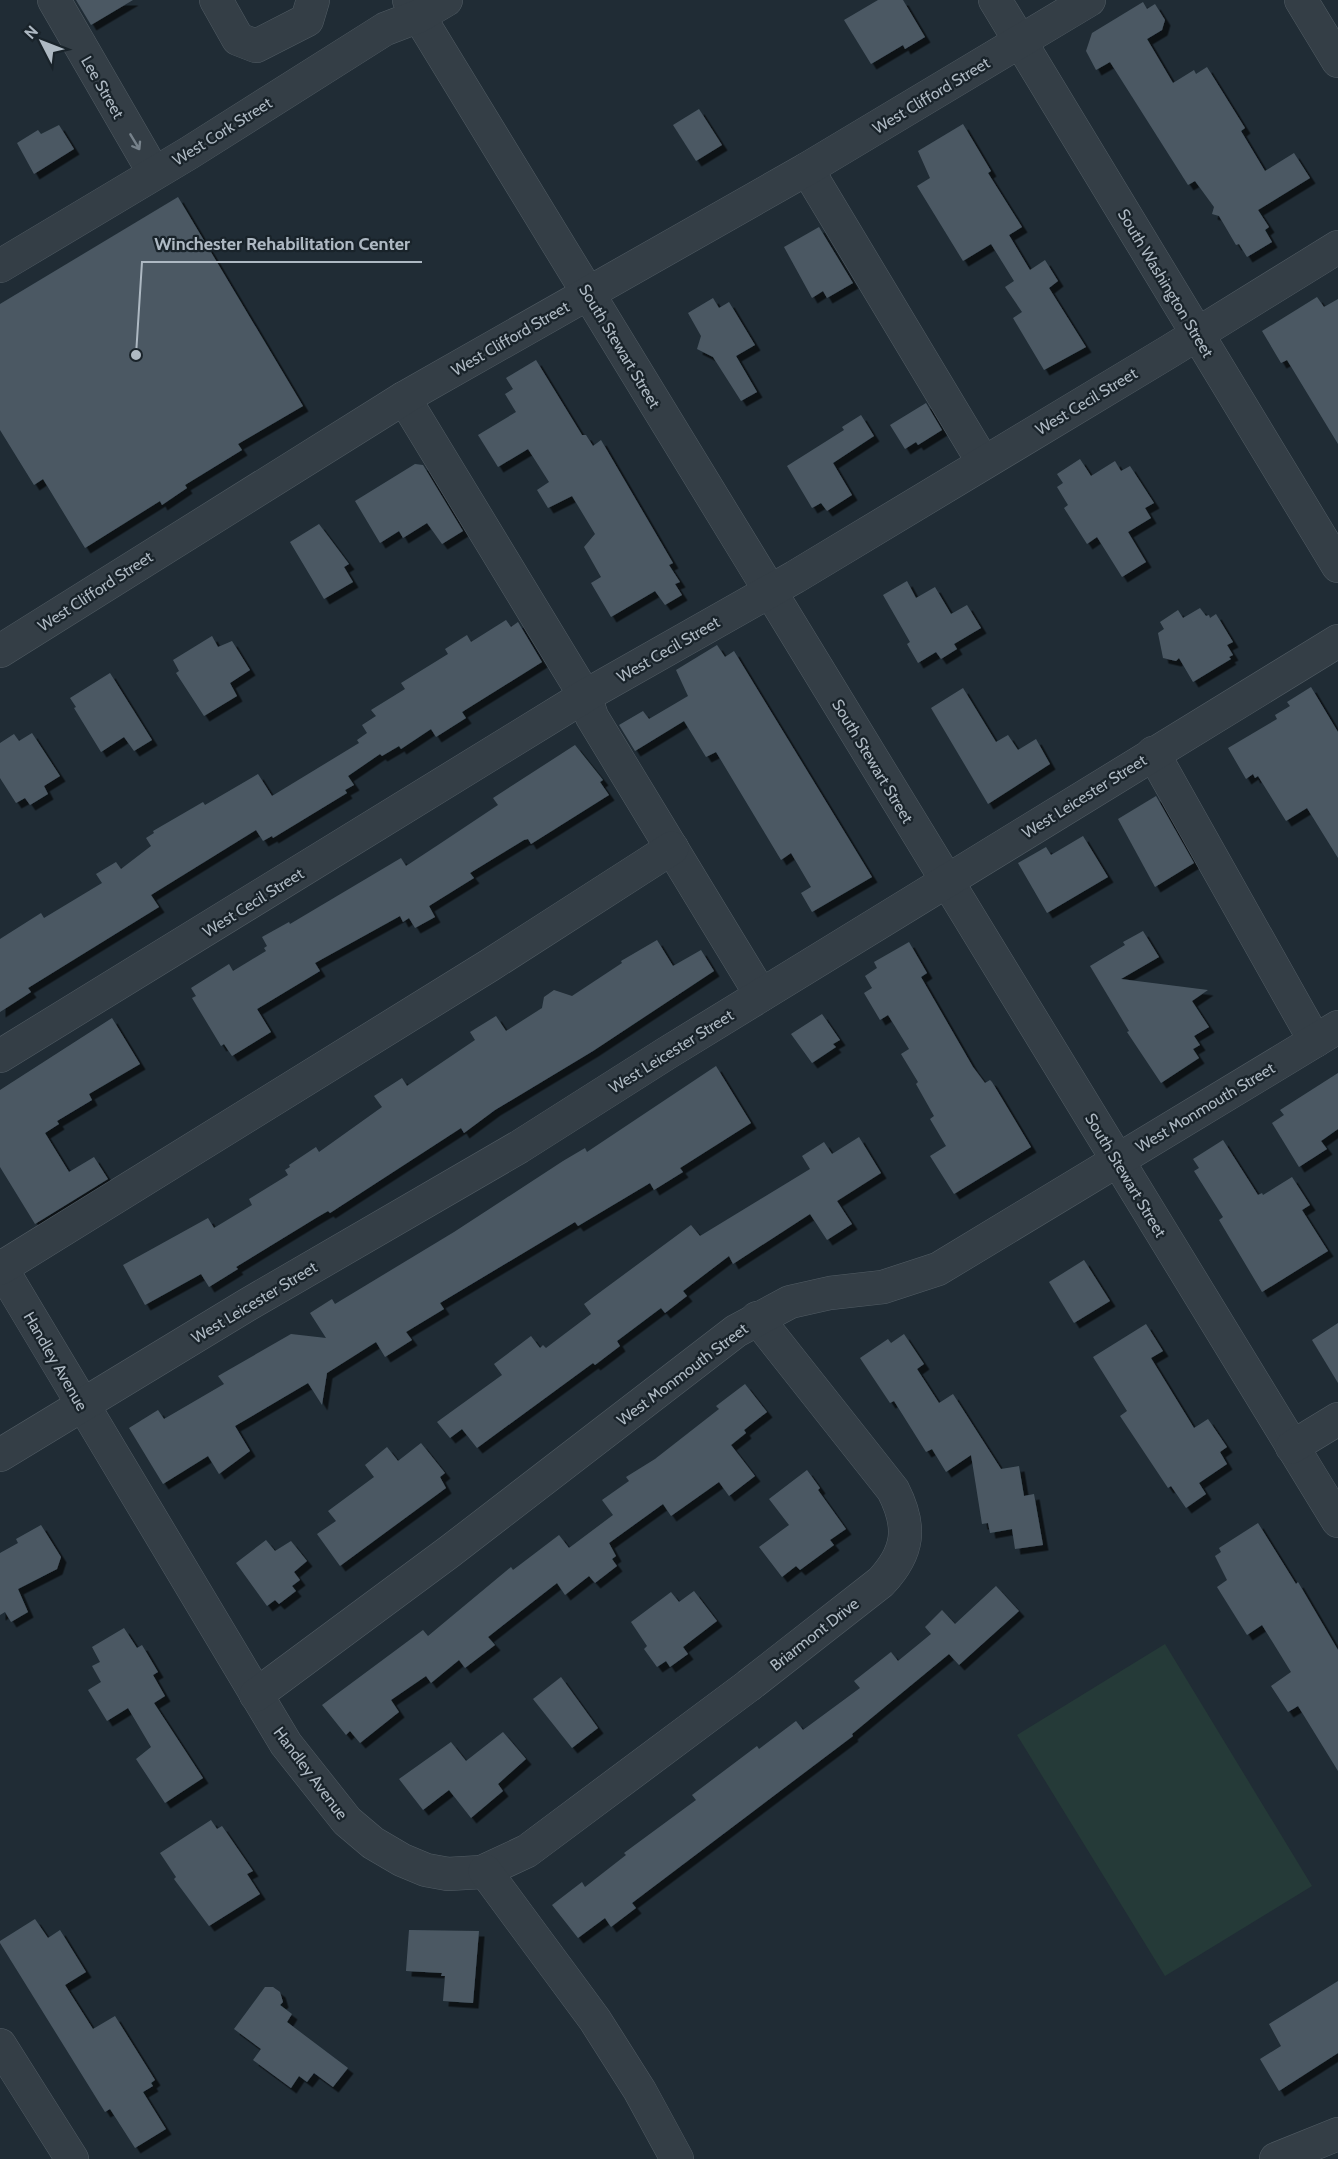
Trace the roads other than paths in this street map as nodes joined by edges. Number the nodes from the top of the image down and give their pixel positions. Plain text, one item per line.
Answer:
1 (54, 0) edge
2 (216, 0) edge
3 (313, 0) edge
4 (995, 0) edge
5 (1089, 0) edge
6 (1301, 0) edge
7 (425, 5) edge
8 (287, 31) junction
9 (1020, 41) junction
10 (1338, 62) edge
11 (317, 71) junction
12 (807, 169) junction
13 (154, 173) junction
14 (1338, 247) edge
15 (0, 266) edge
16 (588, 294) junction
17 (1198, 334) junction
18 (405, 398) junction
19 (982, 462) junction
20 (1338, 566) edge
21 (769, 592) junction
22 (1338, 641) edge
23 (0, 651) edge
24 (585, 696) junction
25 (1153, 753) junction
26 (672, 848) junction
27 (946, 880) junction
28 (761, 995) junction
29 (1326, 1034) edge
30 (0, 1056) edge
31 (1117, 1160) junction
32 (0, 1267) edge
33 (758, 1318) junction
34 (82, 1406) junction
35 (1338, 1419) edge
36 (1292, 1447) junction
37 (0, 1455) edge
38 (1338, 1521) edge
39 (256, 1695) junction
40 (485, 1871) junction
41 (0, 2045) edge
42 (1338, 2134) edge
43 (72, 2159) edge
44 (677, 2159) edge
45 (1276, 2159) edge

1 -> 13 street, Lee Street
2 - 8 street
3 - 8 street
4 - 9 street, South Washington Street
5 - 9 street, West Clifford Street
6 - 10 street
7 - 11 street, West Cork Street
7 - 16 street, South Stewart Street
8 - 11 street
9 - 12 street, West Clifford Street
9 - 17 street, South Washington Street
11 - 13 street, West Cork Street
12 - 16 street, West Clifford Street
12 - 19 street
13 - 15 street, West Cork Street
14 - 17 street, West Cecil Street
16 - 18 street, West Clifford Street
16 - 21 street, South Stewart Street
17 - 19 street, West Cecil Street
17 - 20 street, South Washington Street
18 - 23 street, West Clifford Street
18 - 24 street
19 - 21 street, West Cecil Street
21 - 24 street, West Cecil Street
21 - 27 street, South Stewart Street
22 - 25 street, West Leicester Street
24 - 26 street
24 - 30 street, West Cecil Street
25 - 27 street, West Leicester Street
25 - 29 street
26 - 28 street
26 - 32 street
27 - 28 street, West Leicester Street
27 - 31 street, South Stewart Street
28 - 34 street, West Leicester Street
29 - 31 street, West Monmouth Street
31 - 33 street, West Monmouth Street
31 - 36 street, South Stewart Street
32 - 34 street, Handley Avenue
33 - 39 street, West Monmouth Street
33 - 40 street, Briarmont Drive
34 - 37 street, West Leicester Street
34 - 39 street, Handley Avenue
35 - 36 street
36 - 38 street, South Stewart Street
39 - 40 street, Handley Avenue
40 - 44 street
41 - 43 street
42 - 45 street

